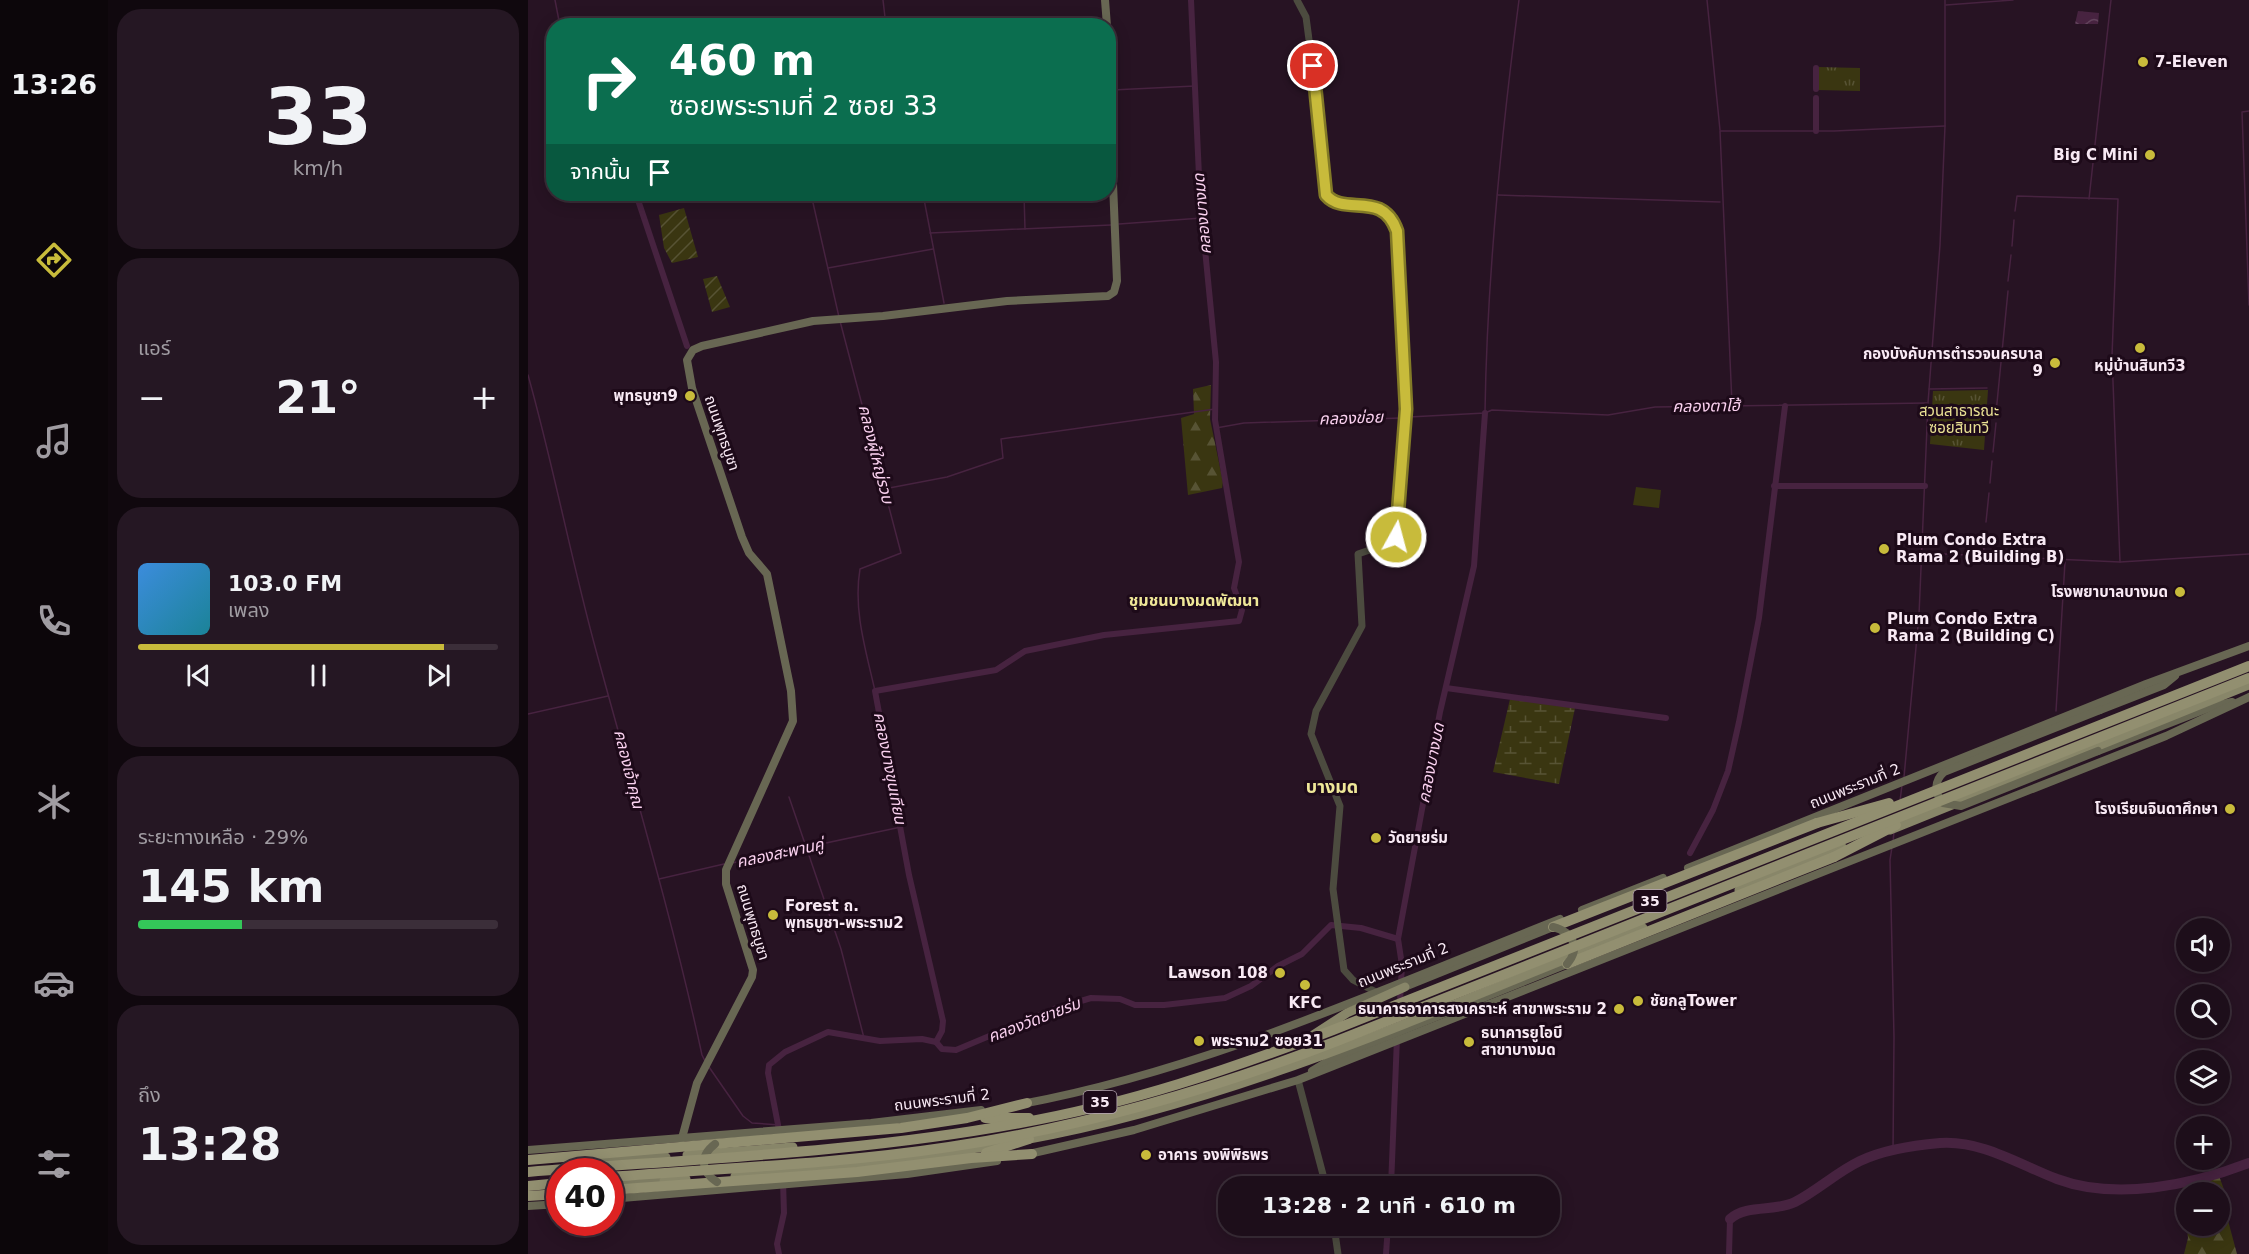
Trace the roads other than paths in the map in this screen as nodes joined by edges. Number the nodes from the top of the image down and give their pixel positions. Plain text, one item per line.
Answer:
1 (1105, 0) edge
2 (1297, 0) edge
3 (1106, 18) edge
4 (1114, 201) edge
5 (2249, 646) edge
6 (2249, 665) edge
7 (2183, 670) junction
8 (2249, 678) edge
9 (2249, 685) edge
10 (2246, 698) edge
11 (1929, 793) junction
12 (1933, 804) junction
13 (1553, 927) junction
14 (1567, 964) junction
15 (1405, 987) joint
16 (1390, 990) junction
17 (1376, 992) junction
18 (1355, 1000) junction
19 (1312, 1035) junction
20 (1382, 1039) junction
21 (1298, 1080) junction
22 (1027, 1103) junction
23 (967, 1118) junction
24 (1029, 1118) junction
25 (682, 1138) junction
26 (1029, 1139) junction
27 (716, 1144) junction
28 (528, 1150) edge
29 (1032, 1154) junction
30 (666, 1157) junction
31 (971, 1158) junction
32 (528, 1162) edge
33 (528, 1171) edge
34 (1323, 1176) edge
35 (624, 1180) edge
36 (624, 1181) edge
37 (664, 1181) joint
38 (717, 1182) junction
39 (546, 1183) edge
40 (528, 1185) edge
41 (624, 1189) edge
42 (546, 1191) edge
43 (528, 1194) edge
44 (546, 1194) edge
45 (624, 1198) edge
46 (546, 1205) edge
47 (528, 1206) edge
48 (1335, 1236) edge
49 (1338, 1254) edge

1 - 3 main road
2 - 17 street
4 - 25 main road, ถนนพุทธบูชา
5 - 7 main road, ถนนพระรามที่ 2 / 35
6 - 11 highway, bridge
6 - 19 highway, ถนนพระรามที่ 2 / 35, bridge
7 - 10 main road, bridge
7 - 16 main road, ถนนพระรามที่ 2 / 35
8 - 12 highway, bridge
9 - 20 highway, 35, bridge
10 - 20 main road, 35
11 - 13 highway, bridge
11 - 33 highway, bridge
12 - 14 highway, bridge
12 - 35 highway, bridge
13 - 14 main road, bridge
13 - 15 main road
14 - 20 main road
15 - 16 highway
16 - 17 main road, ถนนพระรามที่ 2 / 35
16 - 18 main road
16 - 19 highway
17 - 18 main road, ถนนพระรามที่ 2 / 35
18 - 22 main road, ถนนพระรามที่ 2 / 35
19 - 24 highway, ถนนพระรามที่ 2 / 35
20 - 21 main road, 35
20 - 26 highway, 35
21 - 29 main road, 35
21 - 34 street
22 - 23 highway
22 - 25 main road, ถนนพระรามที่ 2 / 35
23 - 24 highway
23 - 27 highway
24 - 30 highway, ถนนพระรามที่ 2 / 35
25 - 28 main road, ถนนพระรามที่ 2 / 35
26 - 31 highway
26 - 37 highway, 35
27 - 32 highway
27 - 38 main road, bridge
29 - 31 highway
29 - 45 main road, 35
30 - 32 main road, ถนนพระรามที่ 2 / 35
30 - 33 highway
31 - 38 highway
36 - 37 highway
38 - 41 highway
39 - 40 highway
42 - 43 main road
43 - 44 highway
46 - 47 main road
48 - 49 street

